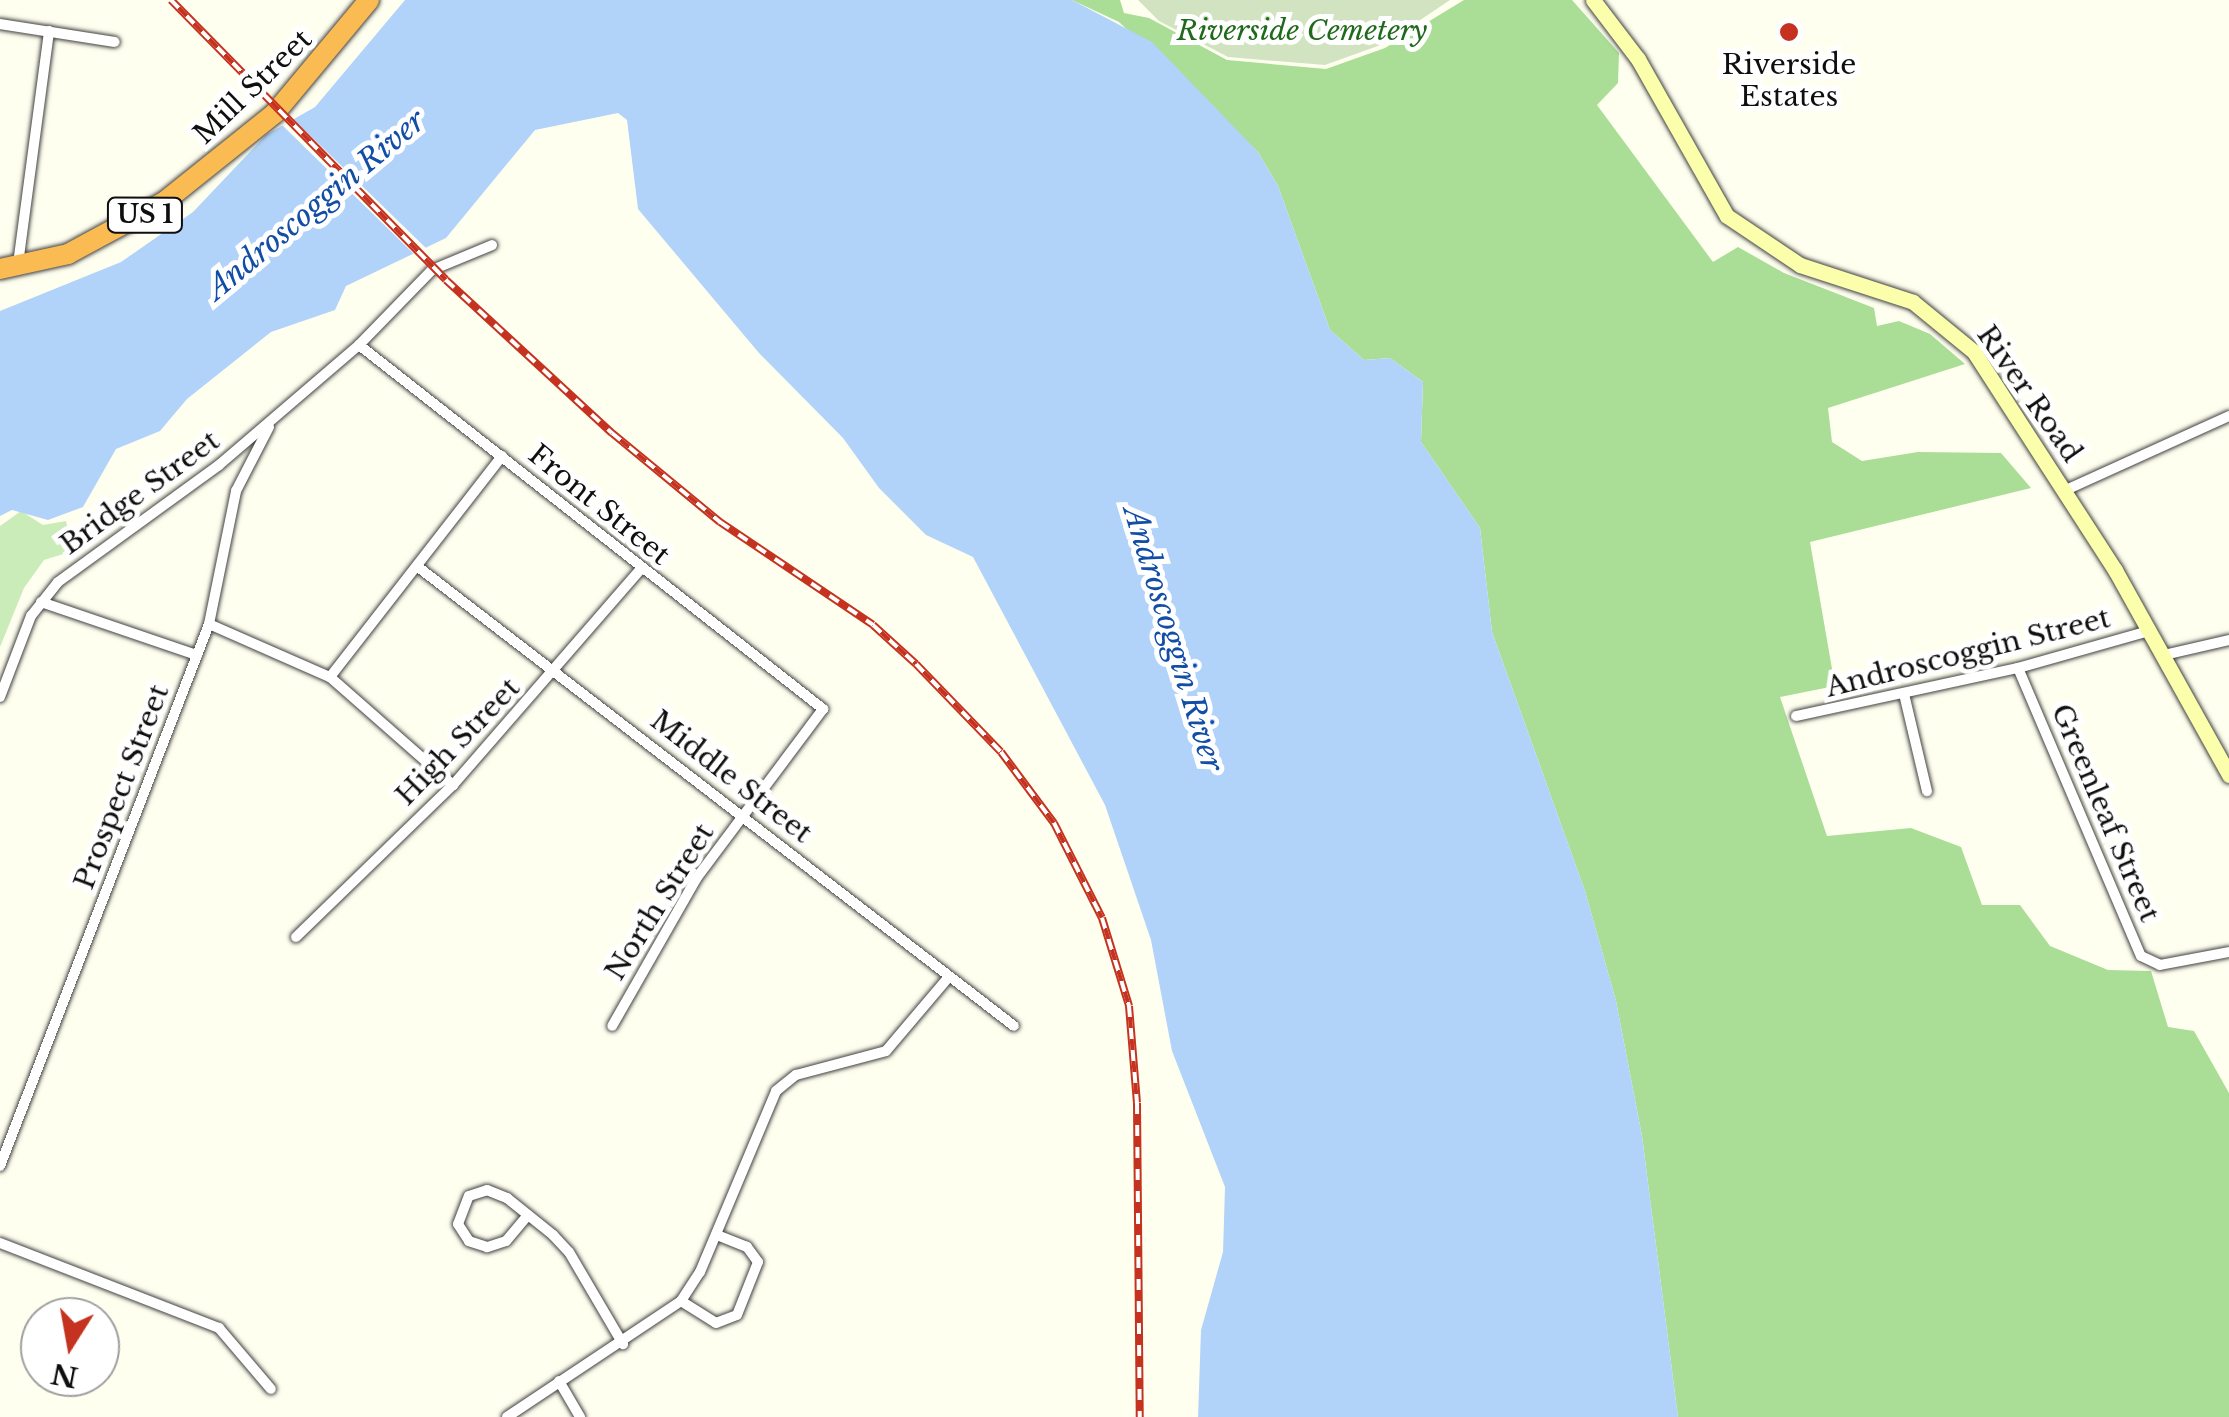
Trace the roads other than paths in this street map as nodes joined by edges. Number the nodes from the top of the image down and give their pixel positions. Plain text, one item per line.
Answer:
1 (369, 0) edge
2 (1593, 0) edge
3 (0, 24) edge
4 (49, 31) junction
5 (115, 42) dead end
6 (492, 245) dead end
7 (9, 267) edge
8 (359, 345) junction
9 (2229, 416) edge
10 (272, 422) junction
11 (502, 456) junction
12 (2066, 490) junction
13 (418, 567) junction
14 (642, 569) junction
15 (41, 602) junction
16 (208, 624) junction
17 (2150, 631) junction
18 (2229, 640) edge
19 (197, 655) junction
20 (2164, 655) junction
21 (2018, 668) junction
22 (557, 672) junction
23 (330, 677) junction
24 (1904, 694) junction
25 (0, 697) edge
26 (824, 709) joint
27 (1796, 716) dead end
28 (2229, 775) edge
29 (453, 785) junction
30 (1926, 791) dead end
31 (743, 813) junction
32 (296, 937) dead end
33 (2229, 952) edge
34 (946, 979) junction
35 (612, 1026) dead end
36 (1014, 1026) dead end
37 (0, 1166) edge
38 (528, 1216) junction
39 (717, 1235) junction
40 (0, 1243) edge
41 (681, 1301) junction
42 (623, 1344) junction
43 (559, 1381) junction
44 (271, 1388) dead end
45 (506, 1417) edge
46 (580, 1417) edge

1 - 7 highway, Mill Street / US 1
2 - 12 street, River Road
3 - 4 street
4 - 5 street
4 - 7 street
6 - 8 street
8 - 10 street, Bridge Street
8 - 11 street, Front Street
9 - 12 street
10 - 15 street, Bridge Street
10 - 16 street, Prospect Street
11 - 13 street
11 - 14 street, Front Street
12 - 17 street, River Road
13 - 22 street, Middle Street
13 - 23 street
14 - 22 street, High Street
14 - 26 street, Front Street
15 - 19 street
15 - 25 street, Bridge Street
16 - 19 street, Prospect Street
16 - 23 street
17 - 20 street, River Road
17 - 21 street, Androscoggin Street
18 - 20 street
19 - 37 street, Prospect Street
20 - 28 street, River Road
21 - 24 street, Androscoggin Street
21 - 33 street, Greenleaf Street
22 - 29 street, High Street
22 - 31 street, Middle Street
23 - 29 street
24 - 27 street, Androscoggin Street
24 - 30 street
26 - 31 street, North Street
29 - 32 street, High Street
31 - 34 street, Middle Street
31 - 35 street, North Street
34 - 36 street, Middle Street
34 - 39 street
38 - 38 street
38 - 42 street
39 - 41 street
39 - 41 street
40 - 44 street
41 - 42 street
42 - 43 street
43 - 45 street
43 - 46 street

